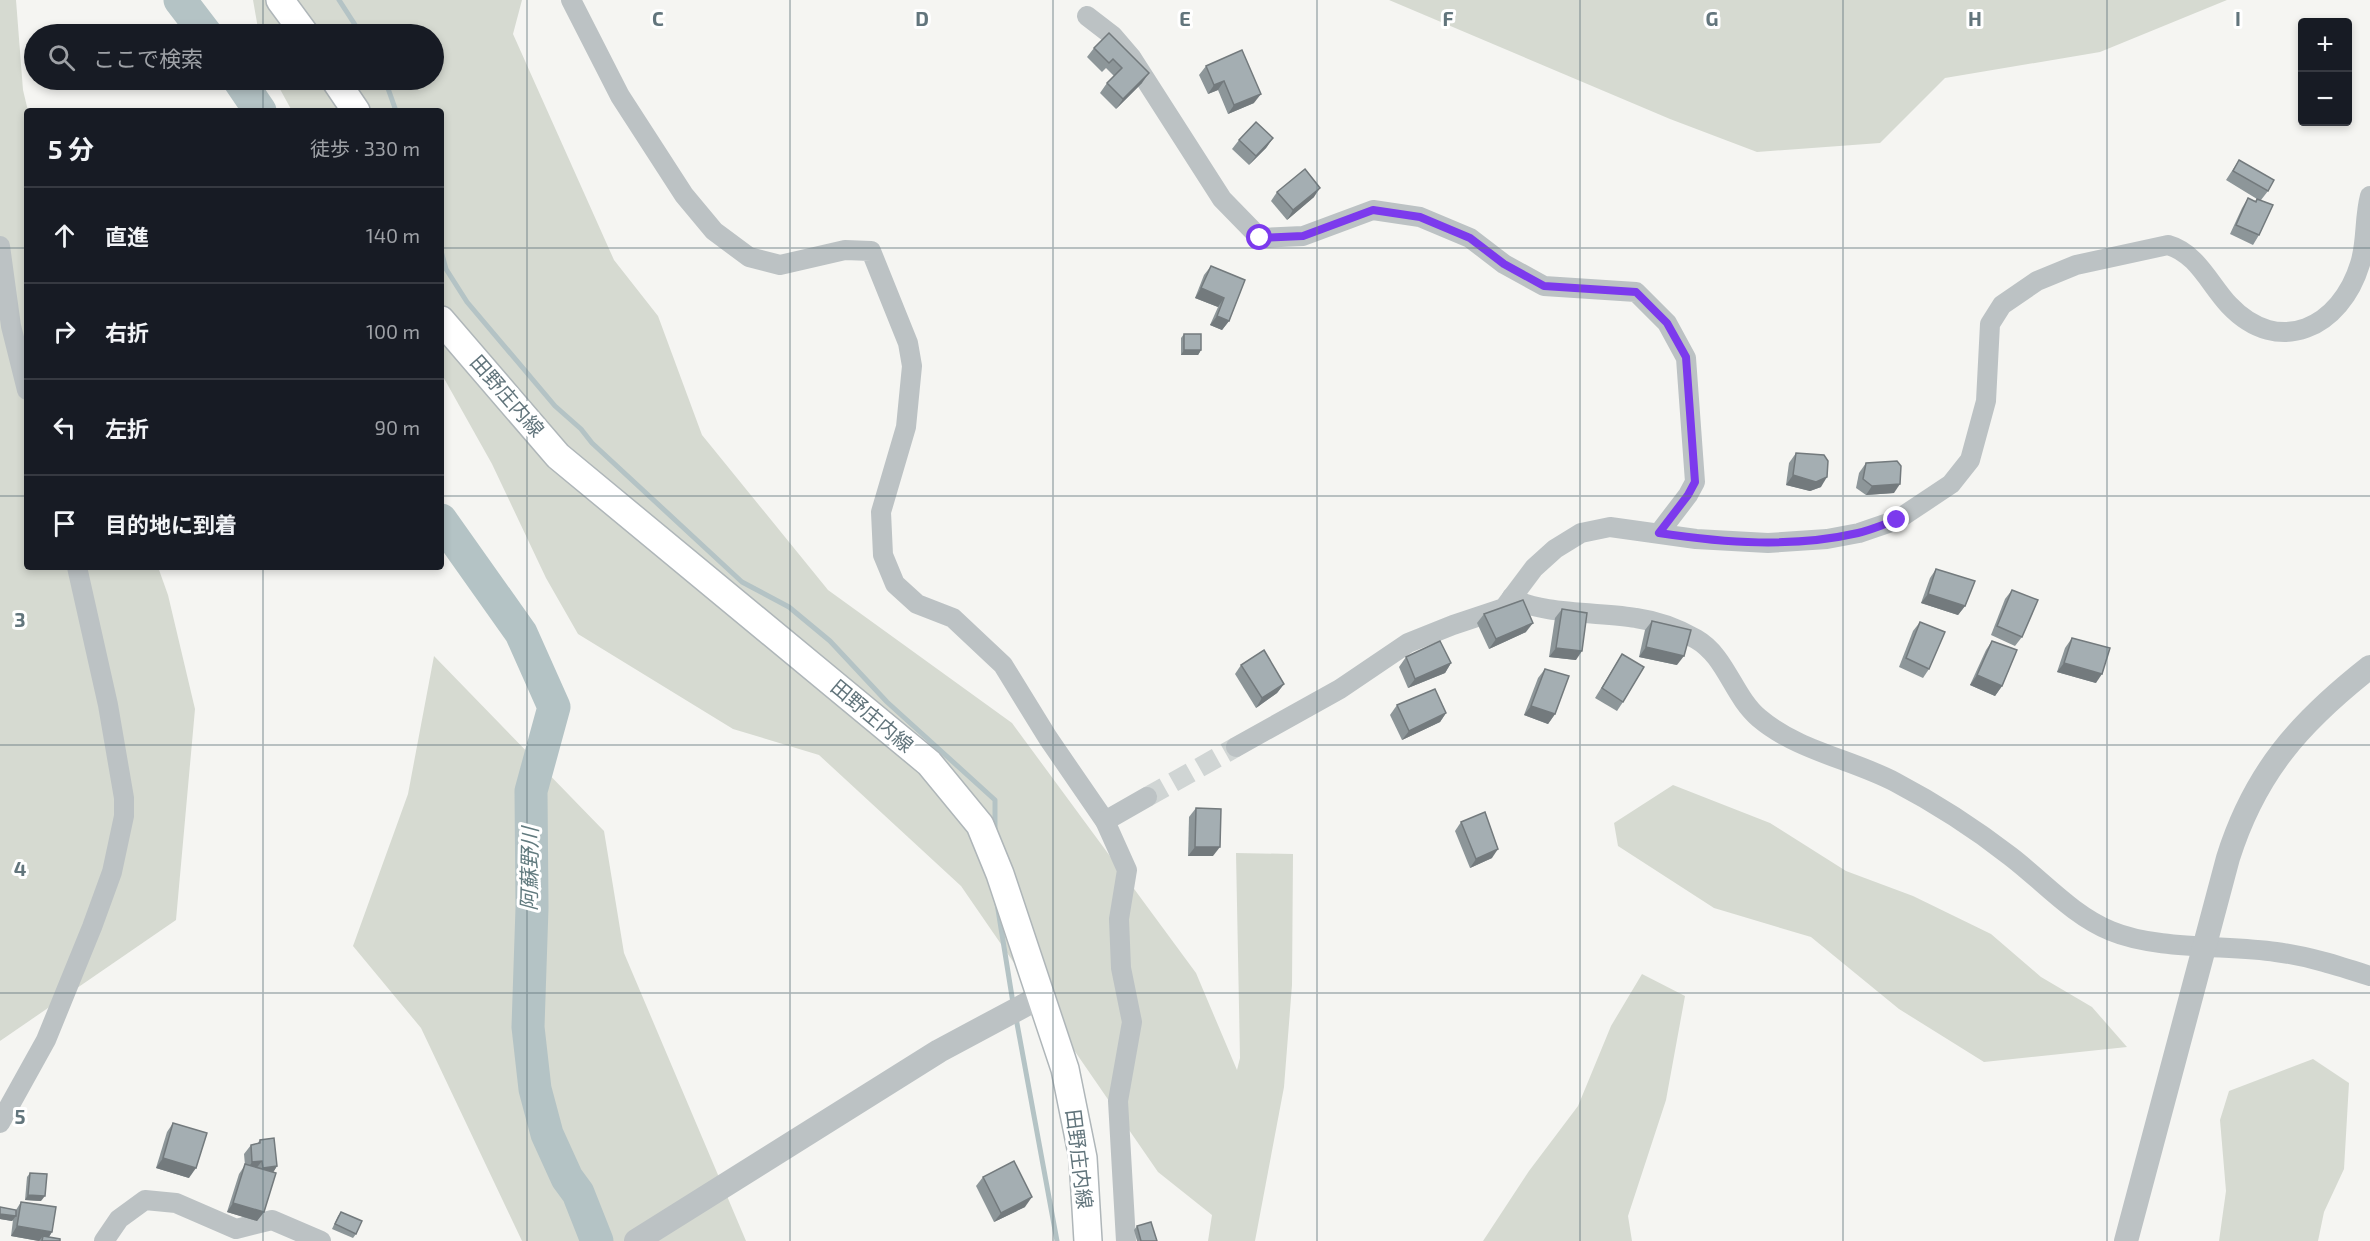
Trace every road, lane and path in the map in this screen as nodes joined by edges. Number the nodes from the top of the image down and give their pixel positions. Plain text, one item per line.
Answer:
1 (280, 0) edge
2 (571, 0) edge
3 (1088, 16) dead end
4 (298, 24) edge
5 (342, 90) edge
6 (354, 108) edge
7 (2370, 196) edge
8 (0, 246) edge
9 (444, 323) edge
10 (24, 379) edge
11 (1659, 533) junction
12 (77, 570) edge
13 (1512, 597) junction
14 (2370, 667) edge
15 (1236, 747) tunnel mouth
16 (1147, 796) tunnel mouth
17 (1105, 820) junction
18 (2205, 946) junction
19 (2370, 976) edge
20 (1040, 997) junction
21 (0, 1123) edge
22 (104, 1241) edge
23 (321, 1241) edge
24 (636, 1241) edge
25 (1088, 1241) edge
26 (1126, 1241) edge
27 (2127, 1241) edge

1 - 4 main road
2 - 17 street
3 - 11 street
5 - 6 main road
7 - 11 street
8 - 10 street
9 - 20 main road, 田野庄内線
11 - 13 street
12 - 21 street
13 - 15 street
13 - 18 street
14 - 18 street
16 - 17 street
17 - 26 street
18 - 19 street
18 - 27 street
20 - 24 street
20 - 25 main road, 田野庄内線
22 - 23 street

